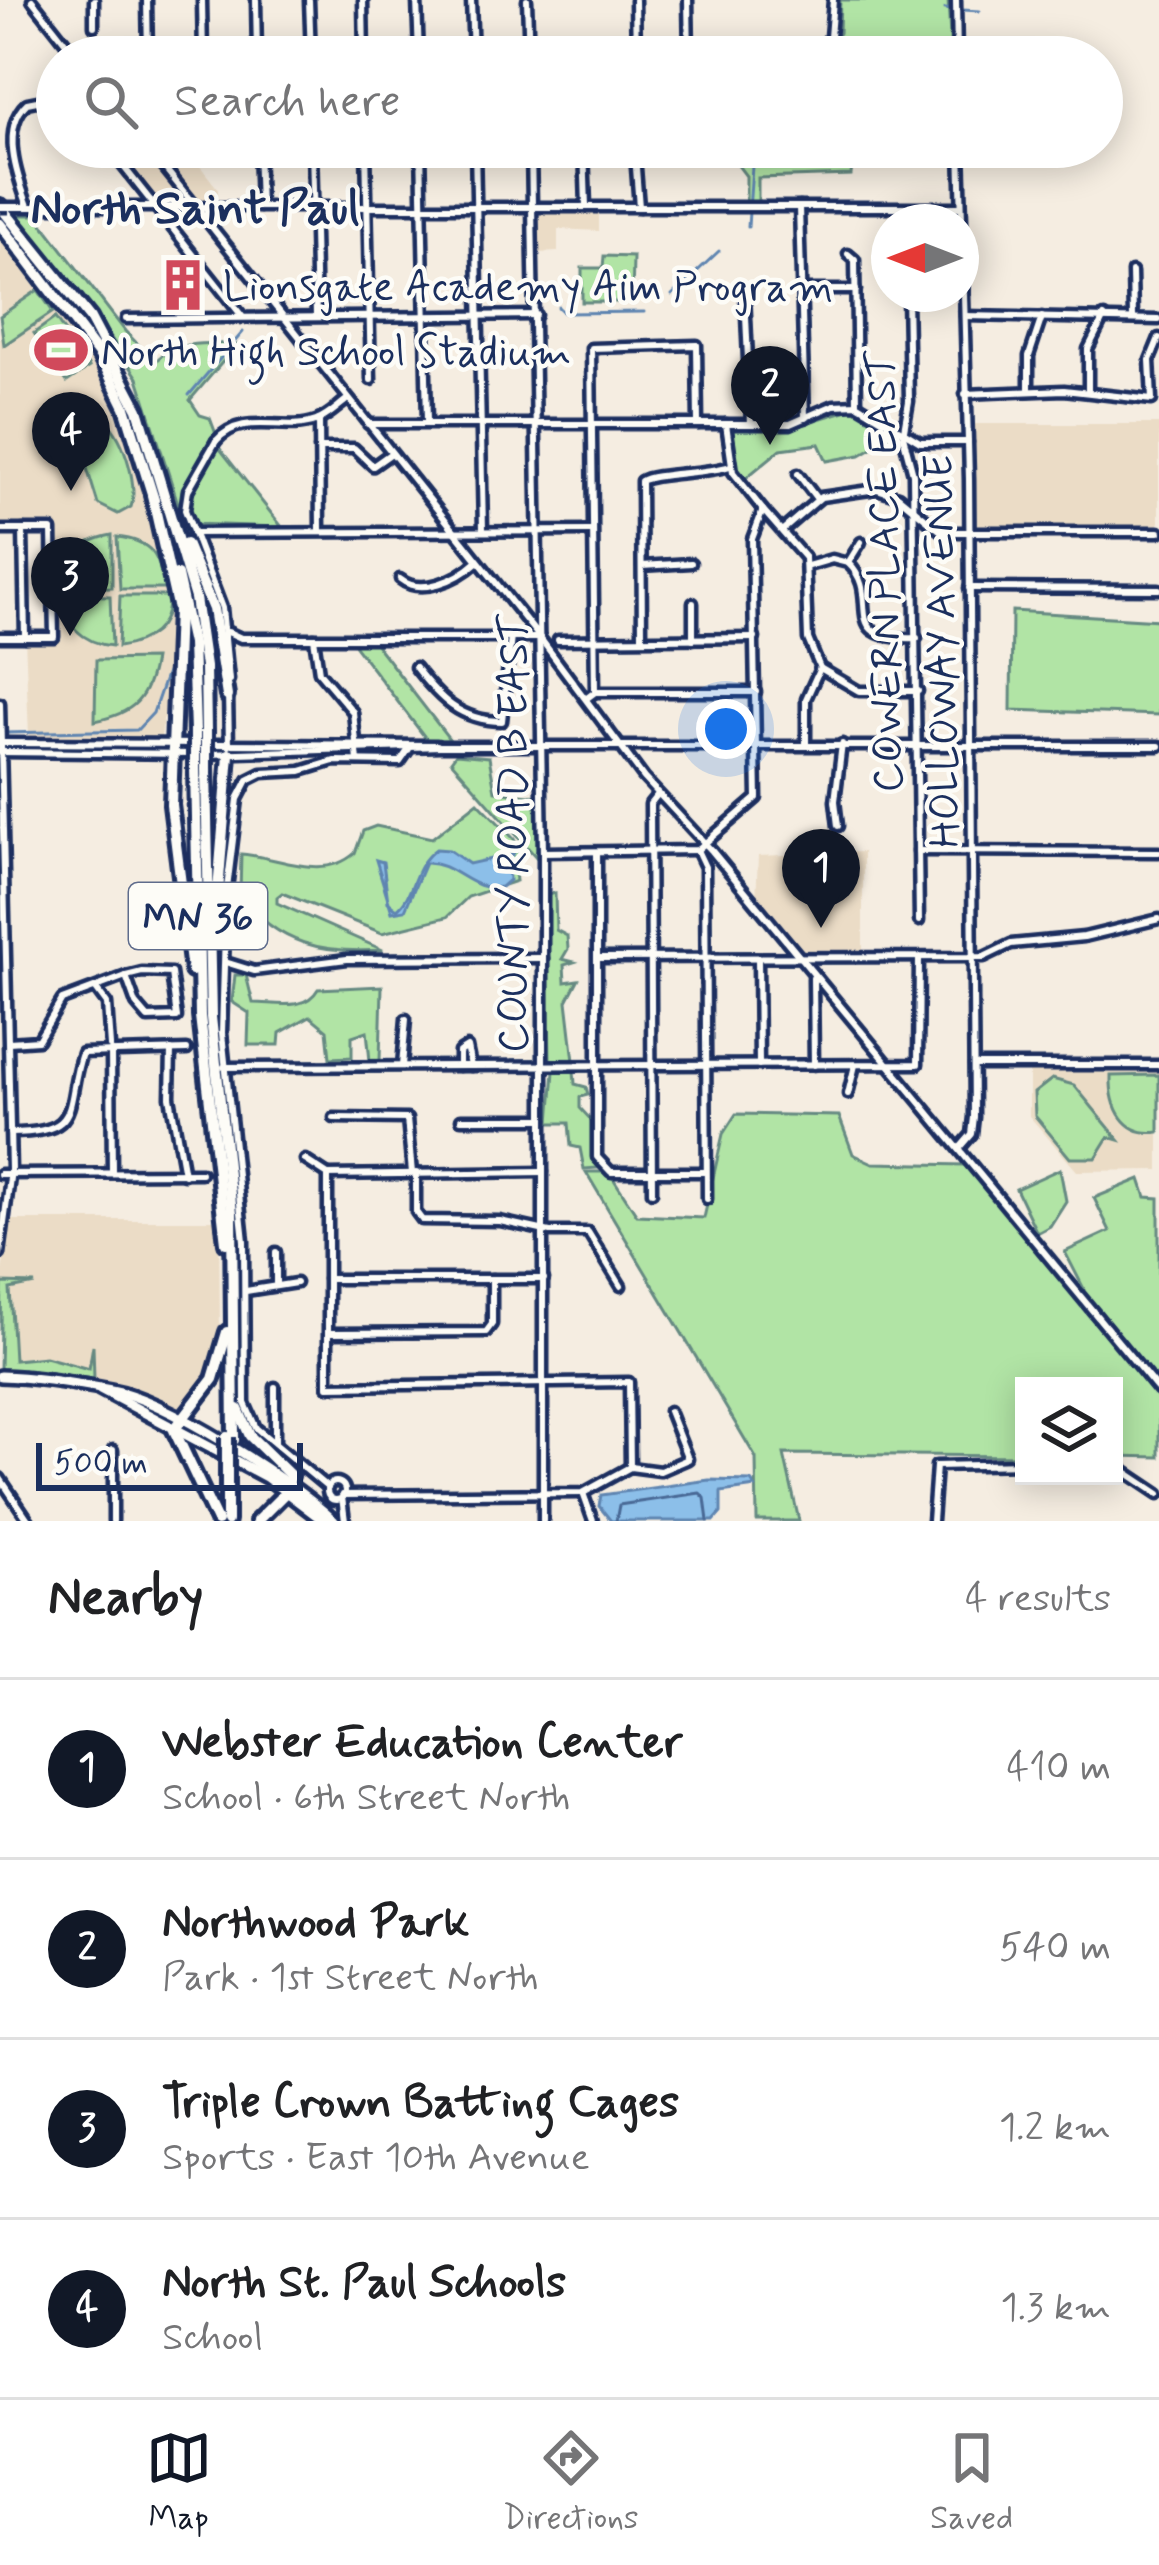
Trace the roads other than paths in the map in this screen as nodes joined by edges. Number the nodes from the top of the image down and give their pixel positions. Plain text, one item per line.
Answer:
1 (32, 0) edge
2 (94, 0) edge
3 (147, 0) edge
4 (202, 0) edge
5 (256, 0) edge
6 (309, 0) edge
7 (363, 0) edge
8 (417, 0) edge
9 (471, 0) edge
10 (527, 0) edge
11 (634, 0) edge
12 (688, 0) edge
13 (833, 0) edge
14 (956, 0) edge
15 (94, 26) dead end
16 (60, 36) edge
17 (148, 36) edge
18 (203, 36) edge
19 (256, 36) edge
20 (310, 36) edge
21 (364, 36) edge
22 (418, 36) edge
23 (472, 36) edge
24 (528, 36) edge
25 (635, 36) edge
26 (689, 36) edge
27 (830, 36) edge
28 (957, 36) edge
29 (36, 98) edge
30 (125, 168) edge
31 (165, 168) edge
32 (259, 168) edge
33 (312, 168) edge
34 (367, 168) edge
35 (421, 168) edge
36 (475, 168) edge
37 (531, 168) edge
38 (585, 168) edge
39 (635, 168) edge
40 (960, 168) edge
41 (961, 204) edge
42 (3, 207) edge
43 (28, 207) junction
44 (157, 207) junction
45 (260, 207) junction
46 (367, 207) junction
47 (475, 207) junction
48 (532, 207) junction
49 (586, 207) junction
50 (639, 207) junction
51 (800, 207) junction
52 (871, 207) edge
53 (196, 208) junction
54 (313, 208) junction
55 (422, 208) junction
56 (0, 224) edge
57 (848, 254) dead end
58 (1132, 272) dead end
59 (802, 290) junction
60 (856, 290) junction
61 (745, 295) dead end
62 (907, 312) edge
63 (963, 312) edge
64 (425, 315) junction
65 (478, 315) junction
66 (536, 315) junction
67 (242, 316) junction
68 (282, 316) junction
69 (316, 316) junction
70 (370, 316) junction
71 (963, 316) junction
72 (1042, 316) junction
73 (1104, 317) junction
74 (1133, 317) junction
75 (130, 318) dead end
76 (1159, 320) edge
77 (1159, 338) edge
78 (371, 380) dead end
79 (1029, 391) junction
80 (1088, 392) junction
81 (964, 394) junction
82 (348, 399) junction
83 (857, 404) junction
84 (805, 418) junction
85 (319, 420) junction
86 (427, 422) junction
87 (480, 422) junction
88 (537, 423) junction
89 (590, 423) junction
90 (368, 424) junction
91 (698, 424) junction
92 (726, 424) junction
93 (752, 424) junction
94 (903, 436) junction
95 (968, 442) junction
96 (319, 448) junction
97 (390, 454) junction
98 (730, 466) junction
99 (798, 474) dead end
100 (158, 493) junction
101 (817, 500) junction
102 (763, 510) junction
103 (914, 512) junction
104 (191, 529) junction
105 (784, 529) junction
106 (0, 530) edge
107 (23, 530) junction
108 (320, 530) junction
109 (452, 530) junction
110 (483, 530) junction
111 (539, 530) junction
112 (592, 531) junction
113 (968, 531) junction
114 (1159, 532) edge
115 (861, 542) dead end
116 (477, 562) junction
117 (691, 562) dead end
118 (848, 562) junction
119 (641, 566) junction
120 (808, 566) junction
121 (400, 579) dead end
122 (969, 588) junction
123 (1159, 589) edge
124 (693, 603) dead end
125 (226, 630) junction
126 (0, 637) edge
127 (25, 637) junction
128 (511, 637) junction
129 (241, 638) junction
130 (314, 638) junction
131 (540, 638) junction
132 (594, 638) junction
133 (642, 638) junction
134 (693, 638) junction
135 (755, 638) junction
136 (917, 638) junction
137 (558, 640) dead end
138 (229, 657) junction
139 (415, 667) dead end
140 (820, 668) junction
141 (918, 691) junction
142 (756, 692) junction
143 (591, 695) junction
144 (227, 696) junction
145 (0, 703) edge
146 (608, 725) junction
147 (842, 744) junction
148 (919, 744) junction
149 (972, 744) junction
150 (599, 745) junction
151 (624, 745) junction
152 (644, 745) junction
153 (802, 745) junction
154 (440, 746) junction
155 (542, 746) junction
156 (757, 746) junction
157 (1159, 746) edge
158 (357, 747) junction
159 (0, 748) edge
160 (170, 748) junction
161 (229, 748) junction
162 (410, 749) junction
163 (306, 752) junction
164 (358, 761) junction
165 (316, 766) junction
166 (636, 767) junction
167 (658, 794) junction
168 (838, 826) dead end
169 (704, 843) junction
170 (697, 850) junction
171 (651, 851) junction
172 (918, 851) junction
173 (543, 852) junction
174 (597, 852) junction
175 (973, 852) junction
176 (1159, 852) edge
177 (1159, 919) edge
178 (919, 921) dead end
179 (543, 958) junction
180 (598, 958) junction
181 (651, 958) junction
182 (704, 958) junction
183 (758, 958) junction
184 (800, 958) junction
185 (919, 958) junction
186 (973, 958) junction
187 (224, 962) junction
188 (813, 975) junction
189 (126, 976) junction
190 (96, 989) junction
191 (406, 1019) dead end
192 (9, 1042) junction
193 (111, 1048) junction
194 (171, 1050) junction
195 (187, 1050) dead end
196 (215, 1065) junction
197 (544, 1065) junction
198 (598, 1065) junction
199 (652, 1065) junction
200 (705, 1065) junction
201 (759, 1065) junction
202 (814, 1065) junction
203 (855, 1065) junction
204 (886, 1065) junction
205 (974, 1065) junction
206 (1159, 1065) edge
207 (402, 1066) junction
208 (459, 1066) junction
209 (471, 1066) junction
210 (848, 1094) dead end
211 (334, 1118) dead end
212 (461, 1119) dead end
213 (543, 1119) junction
214 (10, 1133) junction
215 (959, 1149) junction
216 (305, 1160) dead end
217 (543, 1172) junction
218 (652, 1172) junction
219 (704, 1172) junction
220 (112, 1173) junction
221 (201, 1173) dead end
222 (414, 1173) junction
223 (0, 1174) edge
224 (11, 1174) junction
225 (184, 1174) junction
226 (328, 1174) junction
227 (652, 1192) dead end
228 (706, 1199) dead end
229 (544, 1232) junction
230 (276, 1252) dead end
231 (0, 1254) edge
232 (492, 1279) junction
233 (544, 1279) junction
234 (328, 1280) junction
235 (296, 1282) dead end
236 (276, 1283) junction
237 (621, 1286) dead end
238 (246, 1291) junction
239 (227, 1332) junction
240 (328, 1333) junction
241 (0, 1376) edge
242 (234, 1376) junction
243 (544, 1386) junction
244 (275, 1387) dead end
245 (1159, 1391) edge
246 (669, 1411) dead end
247 (177, 1423) junction
248 (230, 1438) junction
249 (275, 1443) junction
250 (113, 1450) dead end
251 (1015, 1464) edge
252 (630, 1467) junction
253 (1123, 1470) edge
254 (0, 1478) edge
255 (330, 1486) junction
256 (288, 1487) junction
257 (543, 1493) junction
258 (583, 1493) junction
259 (1159, 1494) edge
260 (335, 1511) edge
261 (29, 1521) edge
262 (113, 1521) edge
263 (217, 1521) edge
264 (230, 1521) edge
265 (257, 1521) edge
266 (543, 1521) edge
267 (593, 1521) edge
268 (932, 1521) edge

1 - 16 street
2 - 15 street
3 - 17 street
4 - 18 street
5 - 19 street
6 - 20 street
7 - 21 street
8 - 22 street
9 - 23 street
10 - 24 street
11 - 25 street
12 - 26 street
13 - 27 street
14 - 28 street
29 - 43 street
30 - 44 street
31 - 53 street
32 - 45 street
33 - 54 street
34 - 46 street
35 - 55 street
36 - 47 street
37 - 48 street, COUNTY ROAD B EAST
38 - 49 street
39 - 50 street
40 - 41 street, HOLLOWAY AVENUE
42 - 43 street
42 - 100 highway, MN 36
43 - 44 street
44 - 53 street
44 - 67 street
45 - 53 street
45 - 54 street
46 - 54 street
46 - 55 street
46 - 70 street
47 - 48 street
47 - 55 street
47 - 65 street
48 - 49 street
48 - 66 street, COUNTY ROAD B EAST
49 - 50 street
50 - 51 street
51 - 52 street
51 - 59 street
53 - 68 street
54 - 69 street
55 - 64 street
56 - 100 highway, MN 36
57 - 60 street
58 - 74 street
59 - 60 street
59 - 84 street
60 - 83 street
61 - 93 street
62 - 94 street, COWERN PLACE EAST
63 - 71 street, HOLLOWAY AVENUE
64 - 65 street
64 - 70 street
64 - 86 street
65 - 66 street
65 - 87 street
66 - 88 street, COUNTY ROAD B EAST
67 - 68 street
67 - 75 street
68 - 69 street
68 - 82 street
69 - 70 street
70 - 78 street
71 - 72 street
71 - 81 street, HOLLOWAY AVENUE
72 - 73 street
72 - 79 street
73 - 74 street
73 - 80 street
74 - 76 street
77 - 80 street
79 - 80 street
79 - 81 street
81 - 95 street, HOLLOWAY AVENUE
82 - 85 street
82 - 90 street
83 - 84 street
83 - 94 street
84 - 93 street
85 - 96 street
85 - 104 street
86 - 87 street
86 - 90 street
87 - 88 street
87 - 110 street
88 - 89 street
88 - 111 street, COUNTY ROAD B EAST
89 - 91 street
89 - 91 street
89 - 112 street
90 - 97 street
91 - 92 street
92 - 93 street
92 - 98 street
94 - 95 street
94 - 103 street, COWERN PLACE EAST
95 - 113 street, HOLLOWAY AVENUE
96 - 97 street
96 - 108 street
97 - 109 street
98 - 102 street
98 - 119 street
99 - 101 street
100 - 144 highway
100 - 160 highway
100 - 196 highway, MN 36, bridge
101 - 103 street
101 - 105 street
102 - 105 street
102 - 135 street
103 - 113 street
103 - 136 street, COWERN PLACE EAST
104 - 108 street
104 - 125 street
105 - 120 street
106 - 107 street
107 - 127 street
107 - 127 street
108 - 109 street
109 - 110 street
109 - 116 street
110 - 111 street
111 - 112 street
111 - 131 street, COUNTY ROAD B EAST
112 - 132 street
113 - 114 street
113 - 122 street, HOLLOWAY AVENUE
115 - 118 street
116 - 121 street
116 - 131 street
117 - 119 street
118 - 120 street
118 - 136 street
119 - 133 street
120 - 140 street
122 - 123 street
122 - 149 street, HOLLOWAY AVENUE
124 - 134 street
125 - 129 street
125 - 138 street
126 - 127 street
128 - 130 street
128 - 131 street
128 - 139 street
129 - 130 street
129 - 138 street
130 - 158 street
131 - 143 street
131 - 155 street, COUNTY ROAD B EAST
132 - 133 street
132 - 137 street
132 - 143 street
133 - 134 street
134 - 135 street
135 - 142 street
136 - 141 street, COWERN PLACE EAST
138 - 144 street
140 - 141 street
140 - 153 street
141 - 148 street, COWERN PLACE EAST
142 - 143 street
142 - 156 street
143 - 146 street
144 - 161 street
145 - 159 street
146 - 150 street
146 - 151 street
147 - 148 street
147 - 153 street
147 - 168 street
148 - 149 street
148 - 172 street, COWERN PLACE EAST
149 - 157 street
149 - 175 street, HOLLOWAY AVENUE
150 - 151 street
150 - 155 street
151 - 152 street
151 - 166 street
152 - 156 street
152 - 166 street
153 - 156 street
154 - 155 street
154 - 158 street
154 - 162 street
155 - 173 street, COUNTY ROAD B EAST
156 - 169 street
158 - 161 street
158 - 162 street
158 - 163 street
158 - 164 street
159 - 160 street
159 - 192 street
160 - 161 street
160 - 196 highway
161 - 163 street
161 - 196 highway
162 - 164 street
163 - 165 street
164 - 165 street
165 - 187 street
166 - 167 street
167 - 169 street
167 - 171 street
169 - 170 street
169 - 184 street
170 - 171 street
170 - 182 street
171 - 174 street
171 - 181 street
172 - 175 street
172 - 178 street, COWERN PLACE EAST
173 - 174 street
173 - 179 street, COUNTY ROAD B EAST
174 - 180 street
175 - 176 street
175 - 186 street, HOLLOWAY AVENUE
177 - 186 street
179 - 187 street
179 - 197 street, COUNTY ROAD B EAST
180 - 181 street
180 - 198 street
181 - 182 street
181 - 199 street
182 - 183 street
182 - 200 street
183 - 184 street
183 - 201 street
184 - 185 street
184 - 188 street
185 - 186 street
185 - 204 street
186 - 205 street, HOLLOWAY AVENUE
187 - 196 street
188 - 202 street
188 - 204 street
189 - 189 street
189 - 190 street
190 - 192 street
190 - 193 street
191 - 207 street
192 - 214 street
193 - 194 street
193 - 214 street
193 - 220 street
194 - 195 street
194 - 225 street
196 - 207 street
196 - 238 street
196 - 239 highway, MN 36
196 - 242 highway, MN 36
197 - 198 street
197 - 209 street
197 - 213 street, COUNTY ROAD B EAST
198 - 199 street
198 - 218 street
199 - 200 street
199 - 218 street
200 - 201 street
200 - 219 street
201 - 202 street
202 - 203 street
203 - 204 street
203 - 210 street
204 - 215 street
205 - 206 street
205 - 215 street, HOLLOWAY AVENUE
207 - 208 street
208 - 209 street
208 - 209 street
211 - 222 street
212 - 213 street
213 - 217 street, COUNTY ROAD B EAST
214 - 224 street
215 - 245 street
216 - 226 street
217 - 222 street
217 - 229 street, COUNTY ROAD B EAST
218 - 219 street
218 - 227 street
219 - 228 street
220 - 224 street
220 - 225 street
221 - 225 street
222 - 226 street
222 - 229 street
223 - 224 street
224 - 231 street
226 - 234 street
229 - 233 street, COUNTY ROAD B EAST
229 - 237 street
230 - 236 street
232 - 233 street
232 - 234 street
232 - 240 street
233 - 243 street, COUNTY ROAD B EAST
234 - 240 street
235 - 236 street
236 - 238 street
238 - 249 street
239 - 247 highway
239 - 248 highway, MN 36
240 - 243 street
241 - 247 main road
242 - 248 highway, MN 36
242 - 256 highway
243 - 252 street
243 - 257 street, COUNTY ROAD B EAST
244 - 249 street
246 - 252 street
247 - 256 main road
247 - 263 highway
248 - 264 highway, MN 36, bridge
249 - 255 street
250 - 262 street
251 - 268 street
252 - 258 street
253 - 259 street
254 - 261 street
255 - 260 street
255 - 260 street
256 - 260 main road
256 - 265 highway
257 - 258 street
257 - 260 street
257 - 266 street, COUNTY ROAD B EAST
258 - 267 street

